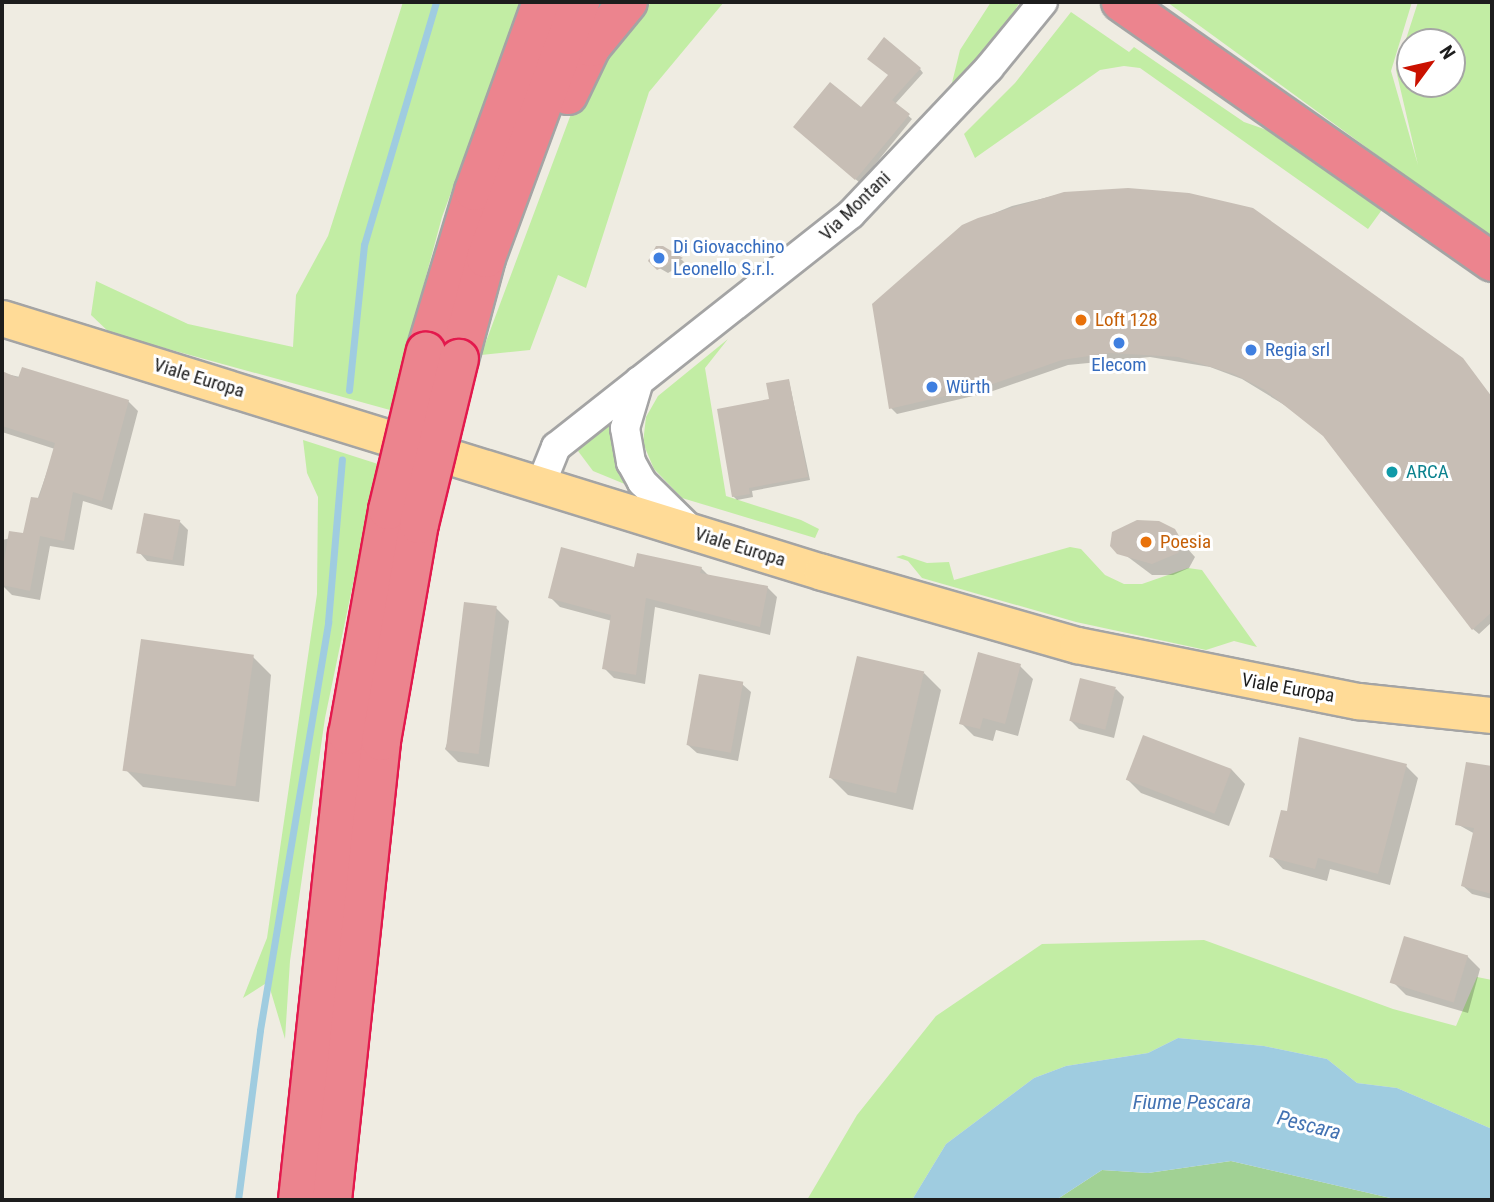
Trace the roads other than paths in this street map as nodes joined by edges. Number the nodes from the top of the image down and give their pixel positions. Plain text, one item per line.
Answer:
1 (542, 2) edge
2 (580, 2) edge
3 (628, 2) edge
4 (1121, 2) edge
5 (1038, 7) edge
6 (522, 157) junction
7 (1492, 262) edge
8 (2, 318) edge
9 (442, 355) junction
10 (639, 381) junction
11 (541, 484) junction
12 (693, 532) junction
13 (1492, 715) edge
14 (298, 1200) edge
15 (332, 1200) edge

1 - 9 highway
2 - 6 highway
3 - 6 highway
4 - 7 highway
5 - 10 street, Via Montani
6 - 9 highway
8 - 11 main road, Viale Europa
9 - 14 highway, bridge
9 - 15 highway, bridge
10 - 11 street, Via Montani
10 - 12 street
11 - 12 main road, Viale Europa
12 - 13 main road, Viale Europa

